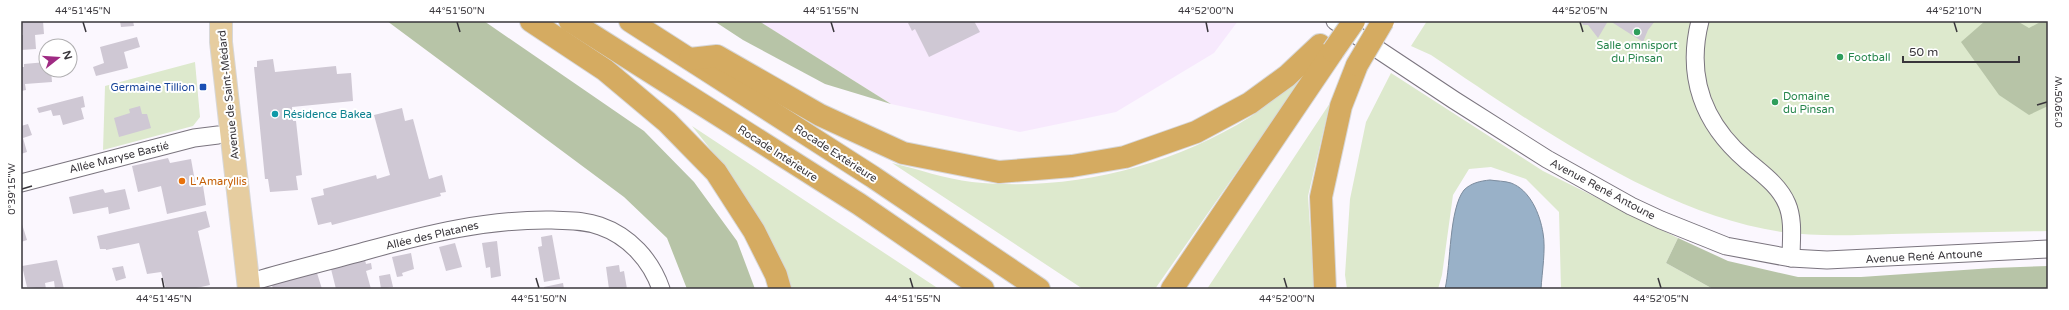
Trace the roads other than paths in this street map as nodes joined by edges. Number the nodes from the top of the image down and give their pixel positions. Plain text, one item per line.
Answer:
1 (207, 21) edge
2 (221, 21) edge
3 (531, 21) edge
4 (570, 21) edge
5 (630, 21) edge
6 (1336, 21) edge
7 (1339, 21) edge
8 (1354, 21) edge
9 (1369, 21) edge
10 (1383, 21) edge
11 (1700, 21) edge
12 (1339, 54) junction
13 (690, 59) junction
14 (225, 134) junction
15 (21, 183) edge
16 (2048, 249) edge
17 (1790, 258) junction
18 (244, 287) edge
19 (661, 289) edge
20 (780, 289) edge
21 (983, 289) edge
22 (1039, 289) edge
23 (1172, 289) edge
24 (1190, 289) edge
25 (1325, 289) edge

1 - 14 main road, Avenue de Saint-Médard
2 - 14 main road, Avenue de Saint-Médard
3 - 20 highway
4 - 21 highway, Rocade Intérieure
5 - 13 highway, Rocade Extérieure
6 - 17 street, Avenue René Antoune
7 - 12 highway
8 - 12 highway, bridge
9 - 12 highway
10 - 12 highway, bridge
11 - 17 street
12 - 13 highway
12 - 23 highway
12 - 24 highway
12 - 25 highway
13 - 22 highway, Rocade Extérieure
14 - 15 street, Allée Maryse Bastié
14 - 18 main road, Avenue de Saint-Médard
16 - 17 street, Avenue René Antoune
18 - 19 street, Allée des Platanes

